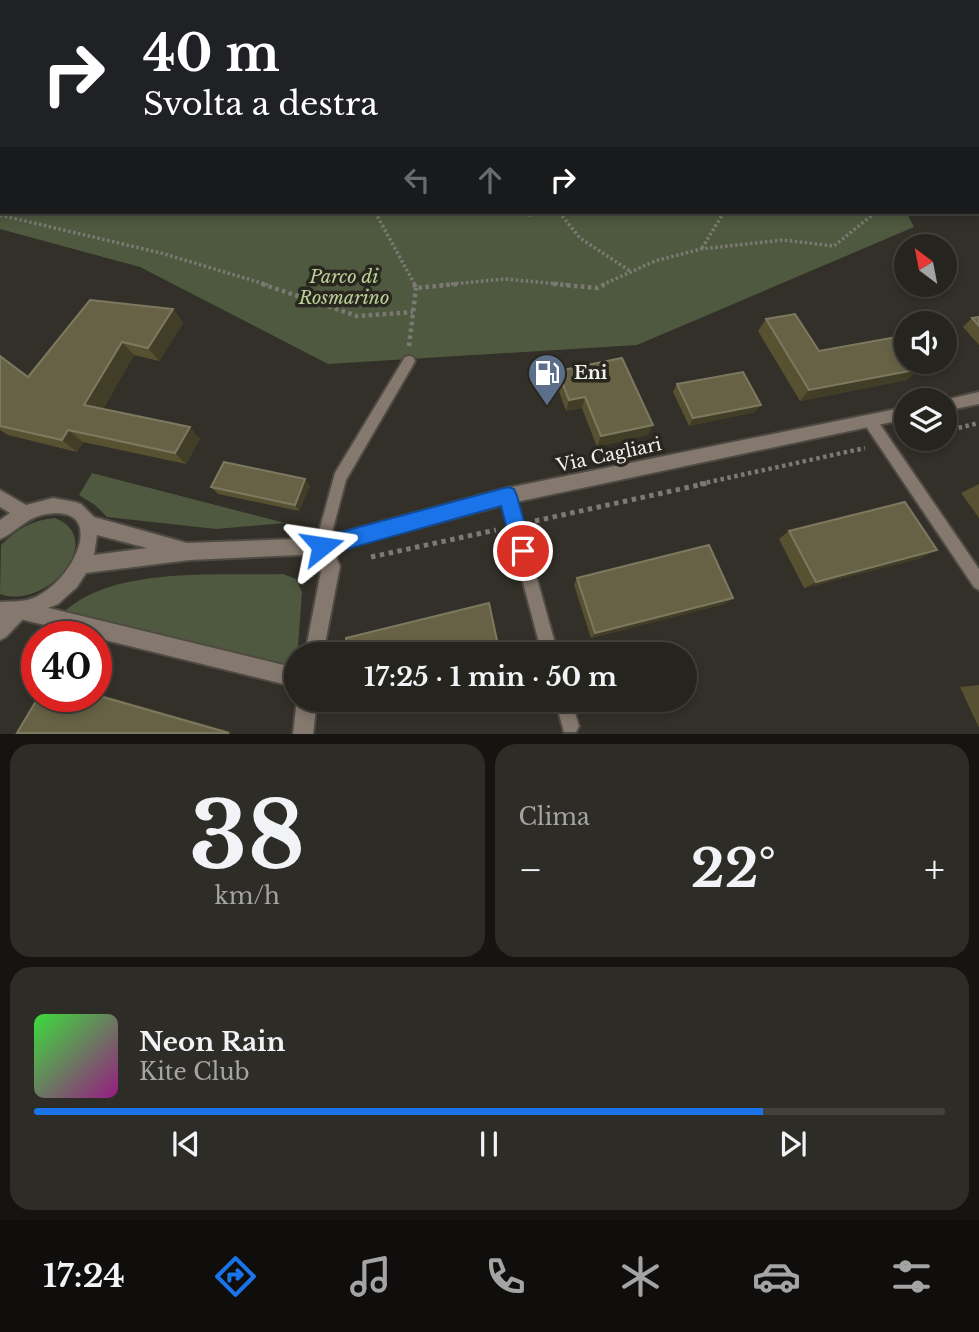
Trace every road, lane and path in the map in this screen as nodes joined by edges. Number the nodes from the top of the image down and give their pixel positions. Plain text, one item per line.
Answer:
1 (375, 214) edge
2 (560, 214) edge
3 (723, 214) edge
4 (874, 214) edge
5 (0, 215) edge
6 (701, 249) junction
7 (631, 271) junction
8 (416, 288) junction
9 (413, 312) junction
10 (409, 361) joint
11 (979, 398) edge
12 (957, 403) edge
13 (894, 416) edge
14 (870, 421) junction
15 (979, 423) edge
16 (957, 428) edge
17 (886, 444) junction
18 (508, 496) junction
19 (0, 498) edge
20 (25, 513) junction
21 (88, 524) junction
22 (516, 525) junction
23 (0, 531) edge
24 (322, 546) junction
25 (190, 551) junction
26 (83, 565) junction
27 (331, 566) junction
28 (979, 582) edge
29 (14, 612) edge
30 (0, 631) edge
31 (316, 642) edge
32 (547, 642) edge
33 (284, 675) edge
34 (306, 712) edge
35 (566, 712) edge
36 (569, 726) dead end
37 (303, 733) edge

1 - 8 path
2 - 7 path
3 - 6 path
4 - 6 path
5 - 9 path
6 - 7 path
7 - 8 path
8 - 9 path
9 - 10 path
10 - 24 lane
11 - 12 street
13 - 14 street, Via Cagliari
14 - 17 lane
14 - 18 street, Via Cagliari
15 - 16 path
17 - 22 path
17 - 28 lane
18 - 22 lane
18 - 24 street, Via Cagliari
19 - 20 street
20 - 21 street
20 - 23 street
21 - 25 street
21 - 26 street
22 - 27 path
22 - 32 lane
24 - 25 street, Via Cagliari
24 - 27 street
25 - 26 street
26 - 29 street
27 - 31 street
29 - 30 street
29 - 33 street
34 - 37 street
35 - 36 lane

